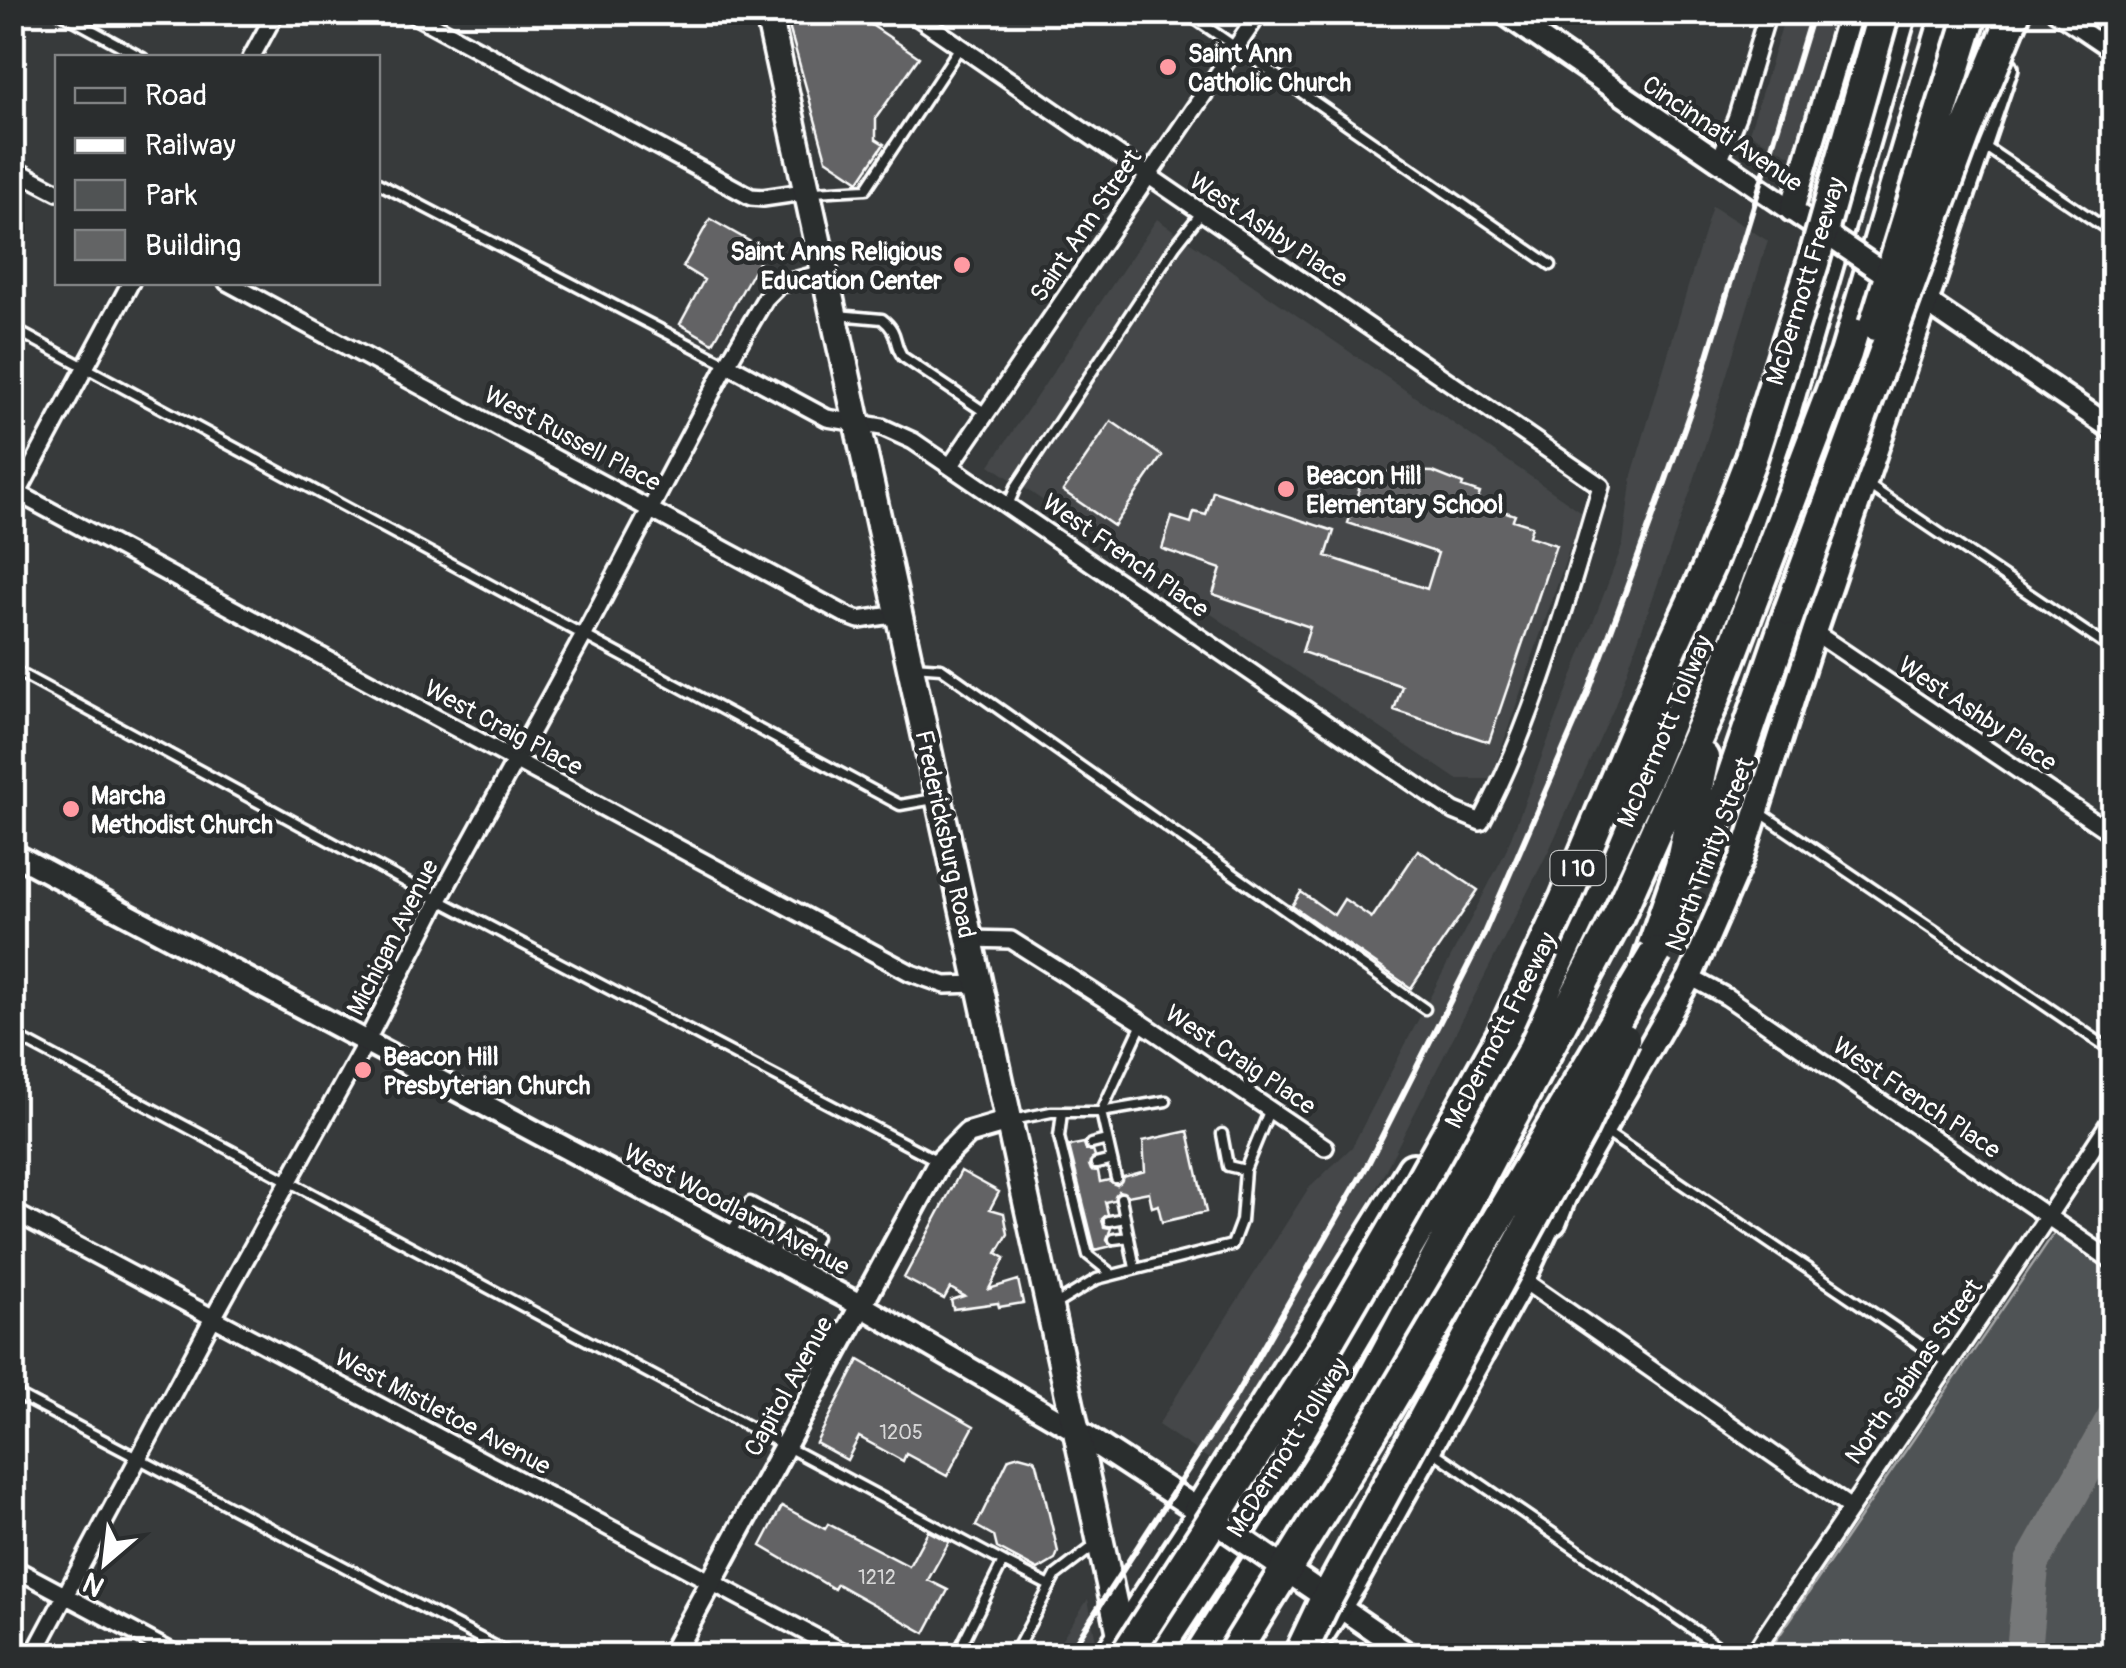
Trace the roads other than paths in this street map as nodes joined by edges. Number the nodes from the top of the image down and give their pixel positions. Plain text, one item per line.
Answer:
1 (58, 12) edge
2 (276, 12) edge
3 (409, 12) edge
4 (739, 12) edge
5 (910, 12) edge
6 (1185, 12) edge
7 (1260, 12) edge
8 (1502, 12) edge
9 (1768, 12) edge
10 (1850, 12) edge
11 (1884, 12) edge
12 (1901, 12) edge
13 (1948, 12) edge
14 (1972, 12) edge
15 (2015, 12) edge
16 (2026, 12) edge
17 (2055, 12) edge
18 (769, 17) edge
19 (960, 47) junction
20 (1237, 47) junction
21 (2114, 52) edge
22 (137, 55) edge
23 (253, 55) edge
24 (1980, 144) junction
25 (1719, 161) junction
26 (12, 168) edge
27 (1148, 178) junction
28 (380, 183) edge
29 (55, 190) edge
30 (804, 192) junction
31 (1792, 210) junction
32 (1201, 213) junction
33 (2114, 234) edge
34 (1550, 265) dead end
35 (822, 273) junction
36 (129, 285) edge
37 (234, 285) edge
38 (1925, 302) junction
39 (832, 315) junction
40 (12, 328) edge
41 (727, 364) junction
42 (86, 366) junction
43 (987, 414) junction
44 (855, 422) junction
45 (2114, 430) edge
46 (951, 465) junction
47 (1864, 483) junction
48 (14, 496) edge
49 (1008, 505) junction
50 (652, 508) junction
51 (1790, 610) junction
52 (899, 614) junction
53 (1814, 632) junction
54 (585, 634) junction
55 (2114, 651) edge
56 (910, 666) junction
57 (12, 669) edge
58 (1714, 700) junction
59 (515, 761) junction
60 (1649, 771) junction
61 (938, 798) junction
62 (1759, 812) junction
63 (1481, 822) joint
64 (2114, 835) edge
65 (12, 854) edge
66 (439, 900) junction
67 (969, 939) junction
68 (1656, 952) junction
69 (1690, 976) junction
70 (979, 984) junction
71 (1426, 1009) dead end
72 (1142, 1023) junction
73 (12, 1034) edge
74 (366, 1042) junction
75 (2114, 1052) edge
76 (1166, 1100) dead end
77 (1270, 1110) junction
78 (1062, 1112) junction
79 (1101, 1112) junction
80 (2114, 1115) edge
81 (1008, 1122) junction
82 (1603, 1130) junction
83 (1222, 1134) dead end
84 (1108, 1140) junction
85 (1092, 1144) dead end
86 (1325, 1146) dead end
87 (1112, 1160) junction
88 (939, 1162) junction
89 (1096, 1164) dead end
90 (1244, 1170) junction
91 (1116, 1178) dead end
92 (288, 1180) junction
93 (1121, 1198) dead end
94 (12, 1211) edge
95 (2048, 1217) junction
96 (1125, 1218) junction
97 (1551, 1220) junction
98 (1109, 1221) dead end
99 (788, 1222) junction
100 (729, 1236) junction
101 (1128, 1237) junction
102 (1114, 1239) dead end
103 (770, 1258) junction
104 (2114, 1262) edge
105 (1136, 1268) junction
106 (799, 1273) junction
107 (1113, 1275) junction
108 (1522, 1280) junction
109 (862, 1306) junction
110 (1050, 1308) junction
111 (213, 1318) junction
112 (1950, 1365) junction
113 (12, 1392) edge
114 (1077, 1431) junction
115 (784, 1445) junction
116 (1430, 1450) junction
117 (138, 1458) junction
118 (1850, 1507) junction
119 (1205, 1515) junction
120 (1102, 1540) junction
121 (1003, 1562) junction
122 (12, 1567) edge
123 (710, 1581) junction
124 (1050, 1586) junction
125 (65, 1595) junction
126 (1332, 1601) junction
127 (1126, 1651) edge
128 (33, 1656) edge
129 (179, 1656) edge
130 (514, 1656) edge
131 (671, 1656) edge
132 (850, 1656) edge
133 (956, 1656) edge
134 (1013, 1656) edge
135 (1199, 1656) edge
136 (1232, 1656) edge
137 (1300, 1656) edge
138 (1308, 1656) edge
139 (1411, 1656) edge
140 (1732, 1656) edge
141 (1752, 1656) edge

1 - 22 lane
2 - 23 street
3 - 30 street
4 - 18 lane
5 - 19 street, West Ashby Place
6 - 20 lane
7 - 20 street, Saint Ann Street
8 - 25 street, Cincinnati Avenue
9 - 25 street
10 - 31 main road
11 - 127 highway, McDermott Freeway / I 10, bridge
12 - 60 highway, McDermott Tollway
13 - 58 highway, McDermott Tollway
14 - 51 highway, bridge
15 - 51 highway, bridge
16 - 24 main road, North Trinity Street
17 - 21 street
18 - 30 main road, Fredericksburg Road
19 - 27 street, West Ashby Place
19 - 30 lane
20 - 27 street, Saint Ann Street
20 - 34 lane
24 - 33 lane
24 - 38 main road, North Trinity Street
25 - 31 street, Cincinnati Avenue
26 - 29 street
27 - 32 street, West Ashby Place
27 - 43 street, Saint Ann Street
28 - 41 lane
30 - 35 main road, Fredericksburg Road
31 - 38 street, Cincinnati Avenue, bridge
32 - 49 lane
32 - 63 street, West Ashby Place
35 - 39 main road, Fredericksburg Road
35 - 41 street, Michigan Avenue
36 - 42 street
37 - 50 street, West Russell Place
38 - 45 street, Cincinnati Avenue
38 - 47 main road, North Trinity Street
39 - 43 lane
39 - 44 main road, Fredericksburg Road
40 - 42 lane
41 - 44 street, West French Place
41 - 50 street, Michigan Avenue
42 - 48 street
42 - 54 lane
43 - 46 street, Saint Ann Street
44 - 46 street, West French Place
44 - 52 main road, Fredericksburg Road
46 - 49 street, West French Place
47 - 53 main road, North Trinity Street
47 - 55 lane
48 - 59 street, West Craig Place
49 - 63 street, West French Place
50 - 52 street, West Russell Place
50 - 54 street, Michigan Avenue
51 - 68 highway
52 - 56 main road, Fredericksburg Road
53 - 62 main road, North Trinity Street
53 - 64 street, West Ashby Place
54 - 59 street, Michigan Avenue
54 - 61 lane
56 - 61 main road, Fredericksburg Road
56 - 71 lane
57 - 66 lane
58 - 97 highway
58 - 135 highway, McDermott Tollway
59 - 66 street, Michigan Avenue
59 - 70 street, West Craig Place
60 - 119 highway
60 - 127 highway, McDermott Tollway
61 - 67 main road, Fredericksburg Road
62 - 69 main road, North Trinity Street
62 - 75 lane
65 - 74 street, West Woodlawn Avenue
66 - 74 street, Michigan Avenue
66 - 88 lane
67 - 70 main road, Fredericksburg Road
67 - 72 street, West Craig Place
68 - 136 highway, bridge
68 - 137 highway, bridge
69 - 82 main road, North Trinity Street
69 - 95 street, West French Place
70 - 81 main road, Fredericksburg Road
72 - 77 street, West Craig Place
72 - 79 lane
73 - 92 lane
74 - 92 street, Michigan Avenue
74 - 100 street, West Woodlawn Avenue
76 - 79 lane
77 - 86 street, West Craig Place
77 - 90 lane
78 - 79 lane
78 - 81 lane
78 - 107 lane
79 - 84 lane
80 - 95 street, North Sabinas Street
81 - 88 street, Capitol Avenue
81 - 110 main road, Fredericksburg Road
82 - 97 main road, North Trinity Street
82 - 112 lane
83 - 90 lane
84 - 85 lane
84 - 87 lane
87 - 89 lane
87 - 91 lane
88 - 109 street, Capitol Avenue
90 - 105 lane
92 - 111 street, Michigan Avenue
92 - 115 lane
93 - 96 lane
94 - 111 street, West Mistletoe Avenue
95 - 104 street, West French Place
95 - 112 street, North Sabinas Street
96 - 98 lane
96 - 101 lane
97 - 108 main road, North Trinity Street
99 - 100 lane
99 - 103 lane
99 - 106 lane
100 - 103 street, West Woodlawn Avenue
101 - 102 lane
101 - 105 lane
103 - 106 street, West Woodlawn Avenue
105 - 107 lane
106 - 109 street, West Woodlawn Avenue
107 - 110 lane
108 - 116 main road, North Trinity Street
108 - 118 street
109 - 114 street, West Woodlawn Avenue
109 - 115 street, Capitol Avenue
110 - 114 main road, Fredericksburg Road
111 - 117 street, Michigan Avenue
111 - 123 street, West Mistletoe Avenue
112 - 118 street, North Sabinas Street
113 - 117 lane
114 - 119 main road, West Woodlawn Avenue
114 - 120 main road, Fredericksburg Road
115 - 121 lane
115 - 123 street, Capitol Avenue
116 - 126 main road, North Trinity Street
116 - 140 lane
117 - 125 street, Michigan Avenue
117 - 130 lane
118 - 141 street, North Sabinas Street
119 - 126 main road, West Woodlawn Avenue, bridge
119 - 127 main road
120 - 124 lane
120 - 127 main road, Fredericksburg Road
121 - 124 lane
121 - 133 lane
122 - 125 street
123 - 131 street, Capitol Avenue
123 - 132 street, West Mistletoe Avenue
124 - 134 lane
125 - 128 street, Michigan Avenue
125 - 129 street
126 - 138 main road, North Trinity Street
126 - 139 street, West Woodlawn Avenue

